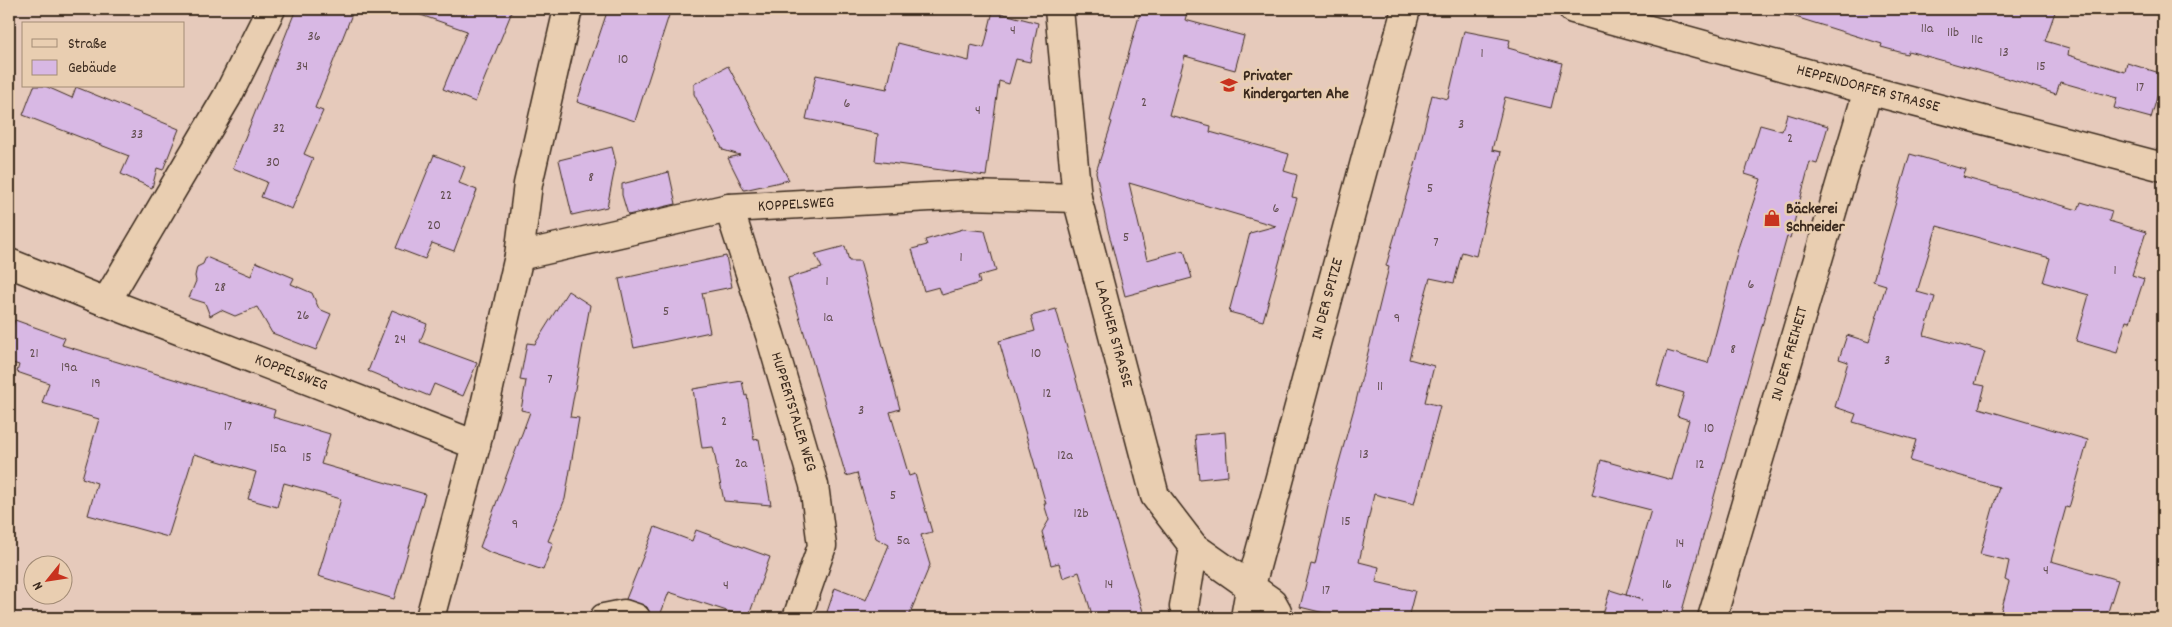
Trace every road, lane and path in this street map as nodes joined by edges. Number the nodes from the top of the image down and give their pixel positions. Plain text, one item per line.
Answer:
1 (271, 9) edge
2 (568, 9) edge
3 (1059, 9) edge
4 (1406, 9) edge
5 (1574, 9) edge
6 (1868, 90) junction
7 (2163, 167) edge
8 (1077, 198) junction
9 (729, 208) junction
10 (519, 256) junction
11 (9, 263) edge
12 (106, 302) junction
13 (476, 445) junction
14 (1194, 547) junction
15 (1250, 589) junction
16 (430, 618) edge
17 (604, 618) edge
18 (636, 618) edge
19 (797, 618) edge
20 (1186, 618) edge
21 (1245, 618) edge
22 (1278, 618) edge
23 (1712, 618) edge

1 - 12 street
2 - 10 street
3 - 8 street, LAACHER STRASSE
4 - 15 street, IN DER SPITZE
5 - 6 street, HEPPENDORFER STRASSE
6 - 7 street, HEPPENDORFER STRASSE
6 - 23 street, IN DER FREIHEIT
8 - 9 street, KOPPELSWEG
8 - 14 street, LAACHER STRASSE
9 - 10 street, KOPPELSWEG
9 - 19 street, HUPPERTSTALER WEG
10 - 13 street
11 - 12 street, KOPPELSWEG
12 - 13 street, KOPPELSWEG
13 - 16 street
14 - 15 street, LAACHER STRASSE
14 - 20 street
15 - 21 street
15 - 22 street, LAACHER STRASSE
17 - 18 street

